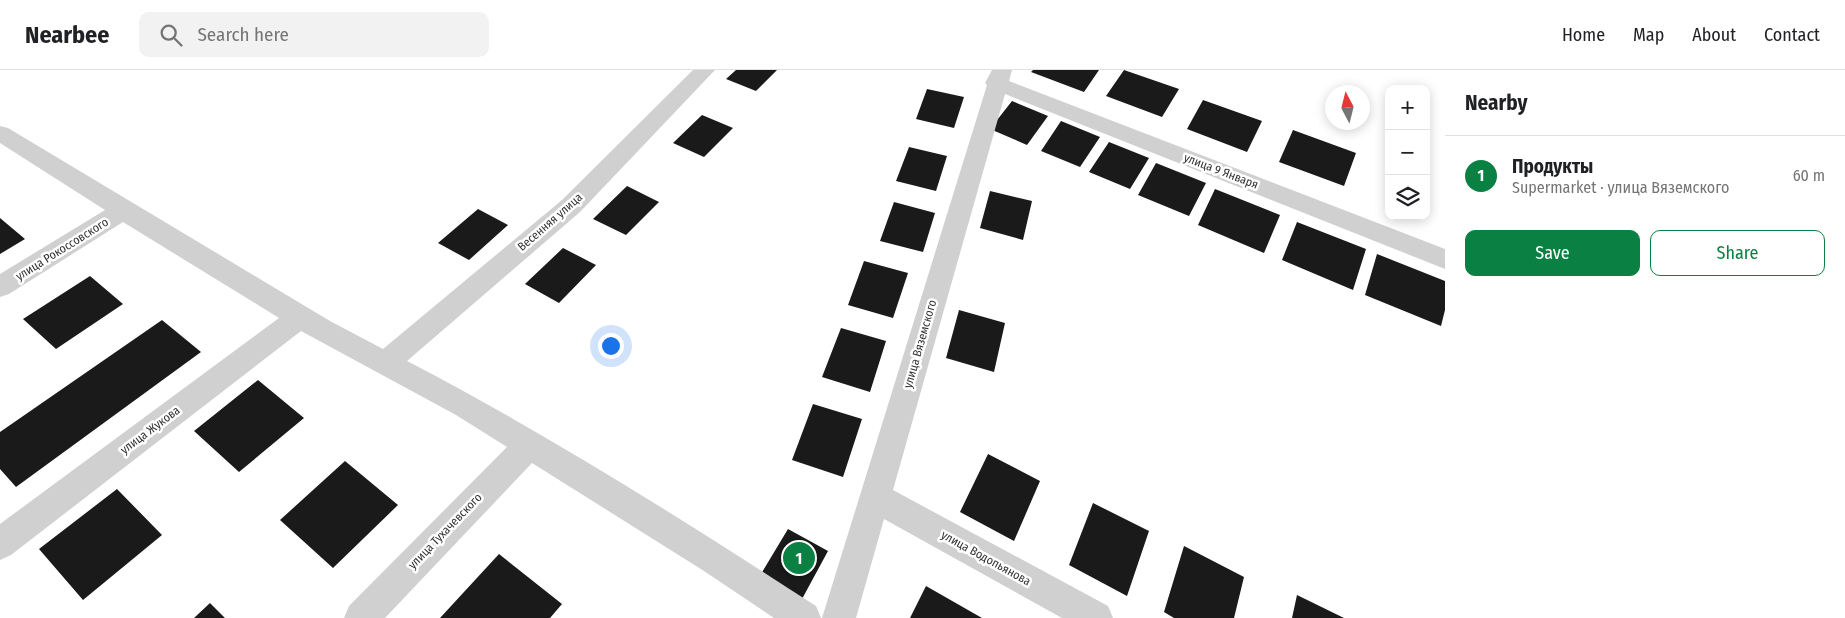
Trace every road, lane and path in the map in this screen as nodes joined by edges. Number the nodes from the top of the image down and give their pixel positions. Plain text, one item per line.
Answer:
1 (706, 70) edge
2 (999, 77) edge
3 (0, 132) edge
4 (123, 210) junction
5 (1445, 259) edge
6 (0, 287) edge
7 (300, 317) junction
8 (385, 364) junction
9 (529, 445) junction
10 (875, 497) junction
11 (0, 544) edge
12 (361, 618) edge
13 (804, 618) edge
14 (838, 618) edge
15 (1096, 618) edge

1 - 8 street, Весенняя улица
2 - 5 street, улица 9 Января
2 - 10 street, улица Вяземского
3 - 4 street
4 - 6 street, улица Рокоссовского
4 - 7 street
7 - 8 street
7 - 11 street, улица Жукова
8 - 9 street
9 - 12 street, улица Тухачевского
9 - 13 street
10 - 14 street, улица Вяземского
10 - 15 street, улица Водопьянова

